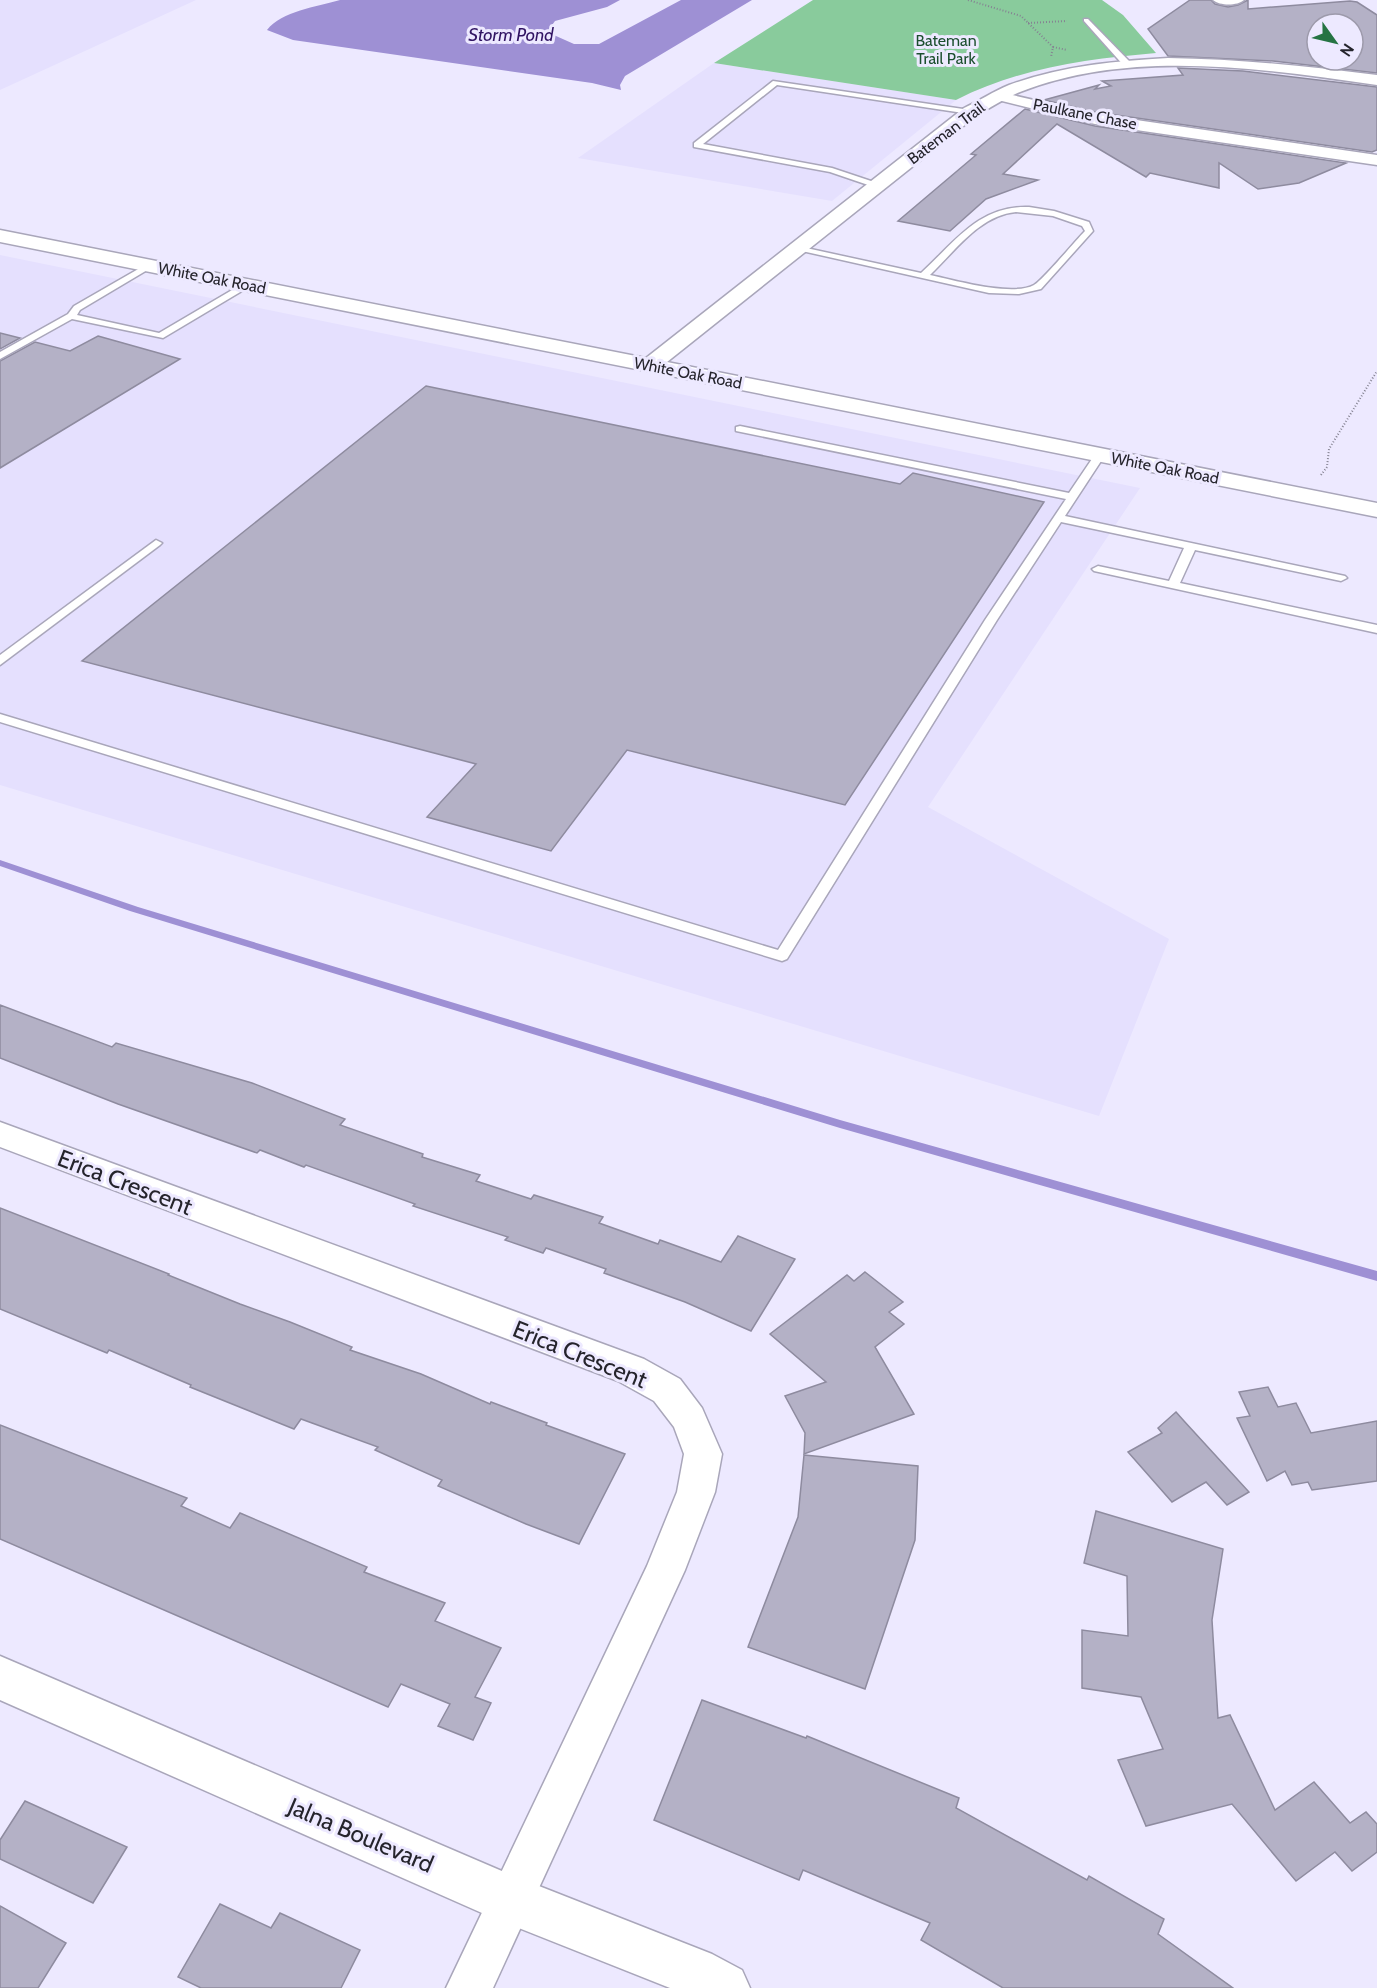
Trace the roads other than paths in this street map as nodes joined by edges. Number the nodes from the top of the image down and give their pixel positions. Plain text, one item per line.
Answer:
1 (1220, 0) edge
2 (1237, 0) edge
3 (1086, 20) road end
4 (1128, 65) junction
5 (1377, 80) edge
6 (999, 96) junction
7 (970, 112) junction
8 (1172, 130) junction
9 (1267, 144) junction
10 (1184, 150) dead end
11 (1222, 156) dead end
12 (1377, 160) edge
13 (877, 186) junction
14 (0, 236) edge
15 (798, 249) junction
16 (150, 266) junction
17 (923, 276) junction
18 (247, 285) junction
19 (70, 316) junction
20 (0, 356) edge
21 (650, 365) junction
22 (740, 429) dead end
23 (1100, 455) junction
24 (1073, 497) junction
25 (1377, 510) edge
26 (1059, 518) junction
27 (156, 543) dead end
28 (1191, 546) junction
29 (1098, 569) dead end
30 (1341, 578) dead end
31 (1173, 585) junction
32 (1377, 629) edge
33 (0, 661) edge
34 (0, 718) edge
35 (0, 1134) edge
36 (0, 1678) edge
37 (509, 1899) junction
38 (469, 1988) edge
39 (724, 1988) edge

1 - 2 street
3 - 4 lane
4 - 5 street, Bateman Trail
4 - 6 street, Bateman Trail
6 - 7 street, Bateman Trail
6 - 8 street, Paulkane Chase
7 - 13 street, Bateman Trail
7 - 13 lane
8 - 9 street, Paulkane Chase
8 - 10 street
9 - 11 street, Paulkane Chase
9 - 12 street, Paulkane Chase
13 - 15 street, Bateman Trail
14 - 16 street, White Oak Road
15 - 17 lane
15 - 21 street, Bateman Trail
16 - 18 street, White Oak Road
16 - 19 lane
17 - 17 lane
18 - 19 lane
18 - 21 street, White Oak Road
19 - 20 lane
21 - 23 street, White Oak Road
22 - 24 lane
23 - 24 lane
23 - 25 street, White Oak Road
24 - 26 lane
26 - 28 lane
26 - 34 lane
27 - 33 lane
28 - 30 lane
28 - 31 lane
29 - 31 lane
31 - 32 lane
35 - 37 street, Erica Crescent
36 - 37 street, Jalna Boulevard
37 - 38 street, Erica Crescent
37 - 39 street, Jalna Boulevard

